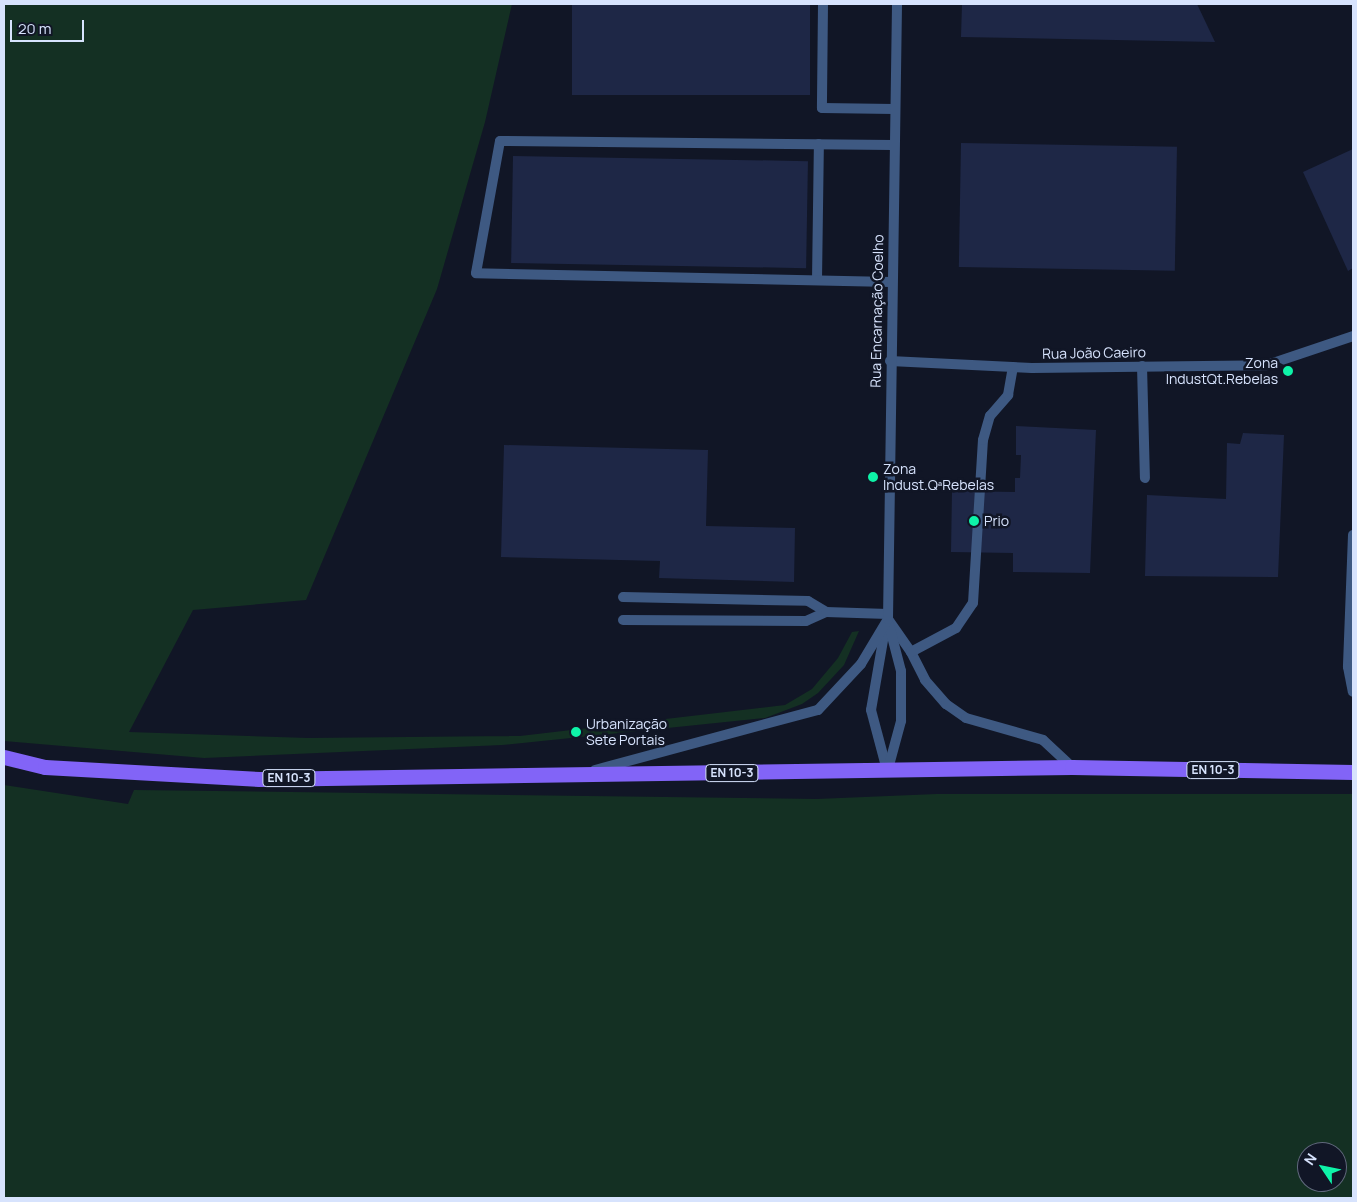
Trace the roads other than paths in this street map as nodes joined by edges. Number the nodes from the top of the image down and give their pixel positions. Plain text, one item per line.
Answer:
1 (823, 4) edge
2 (897, 4) edge
3 (894, 109) junction
4 (819, 144) junction
5 (893, 145) junction
6 (818, 280) junction
7 (891, 282) junction
8 (1353, 336) edge
9 (890, 361) junction
10 (1142, 366) junction
11 (1013, 367) junction
12 (1146, 478) dead end
13 (1353, 535) edge
14 (623, 597) dead end
15 (826, 612) junction
16 (888, 616) junction
17 (623, 620) dead end
18 (911, 652) junction
19 (1353, 692) edge
20 (4, 757) edge
21 (1072, 767) junction
22 (887, 770) junction
23 (1353, 772) edge
24 (576, 775) junction

1 - 3 street
2 - 3 street, Rua Encarnação Coelho
3 - 5 street, Rua Encarnação Coelho
4 - 5 street
4 - 6 street
4 - 6 street
5 - 7 street, Rua Encarnação Coelho
6 - 7 street
7 - 9 street, Rua Encarnação Coelho
8 - 10 street, Rua João Caeiro
9 - 11 street, Rua João Caeiro
9 - 16 street, Rua Encarnação Coelho
10 - 11 street, Rua João Caeiro
10 - 12 street
11 - 18 street
13 - 19 street
14 - 15 street
15 - 16 street
15 - 17 street
16 - 18 street
16 - 22 street, Rua Encarnação Coelho
16 - 22 street, Rua Encarnação Coelho
16 - 24 street
18 - 21 street
20 - 24 main road, EN 10-3
21 - 22 main road, EN 10-3
21 - 23 main road, EN 10-3
22 - 24 main road, EN 10-3

